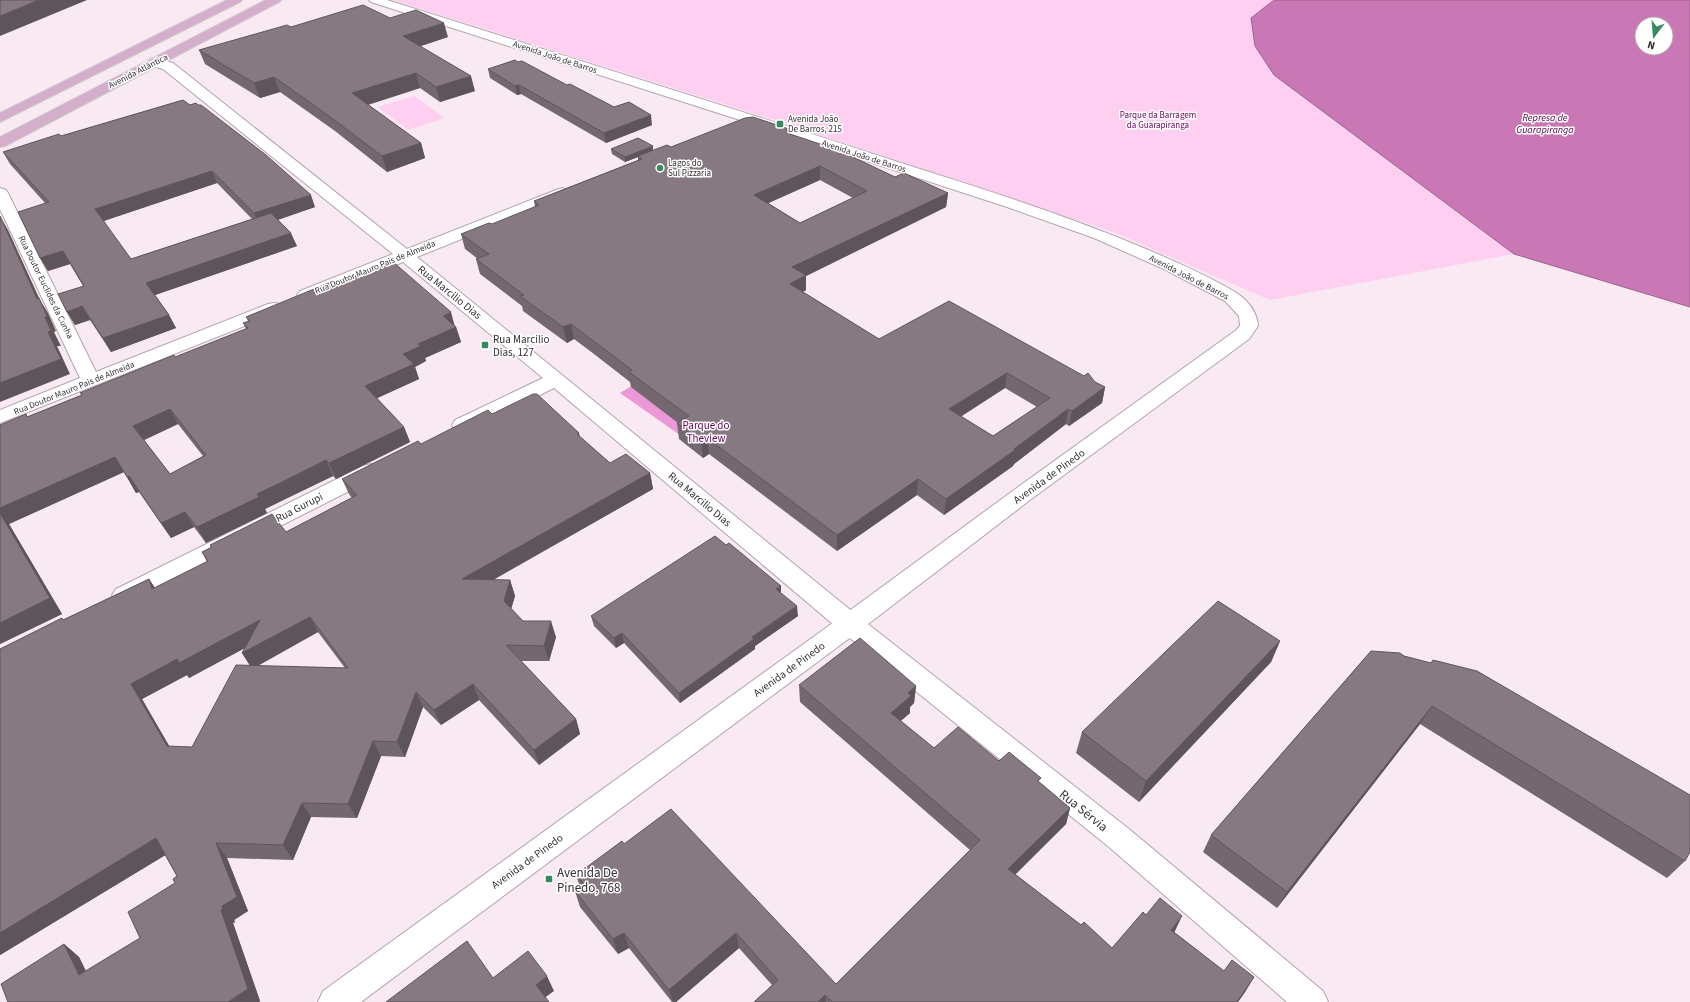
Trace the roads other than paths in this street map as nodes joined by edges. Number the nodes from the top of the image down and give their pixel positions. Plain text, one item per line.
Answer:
1 (236, 0) edge
2 (275, 0) edge
3 (375, 0) edge
4 (155, 62) junction
5 (0, 118) edge
6 (751, 119) junction
7 (729, 127) edge
8 (0, 143) edge
9 (576, 187) edge
10 (0, 193) edge
11 (405, 255) junction
12 (1242, 335) joint
13 (556, 379) junction
14 (91, 381) junction
15 (0, 417) edge
16 (442, 436) edge
17 (392, 460) edge
18 (107, 604) edge
19 (850, 624) junction
20 (1301, 999) edge
21 (334, 1002) edge

1 - 5 main road, Avenida Atlântica
2 - 4 main road, Avenida Atlântica
3 - 6 street, Avenida João de Barros
4 - 8 main road, Avenida Atlântica
4 - 11 street, Rua Marcilio Dias
6 - 7 street
6 - 12 street, Avenida João de Barros
9 - 11 street, Rua Doutor Mauro Pais de Almeida
10 - 14 street, Rua Doutor Euclides da Cunha
11 - 13 street, Rua Marcilio Dias
11 - 14 street, Rua Doutor Mauro Pais de Almeida
12 - 19 street, Avenida de Pinedo
13 - 16 street
13 - 19 street, Rua Marcilio Dias
14 - 15 street, Rua Doutor Mauro Pais de Almeida
17 - 18 street, Rua Gurupi
19 - 20 street, Rua Sérvia
19 - 21 street, Avenida de Pinedo

